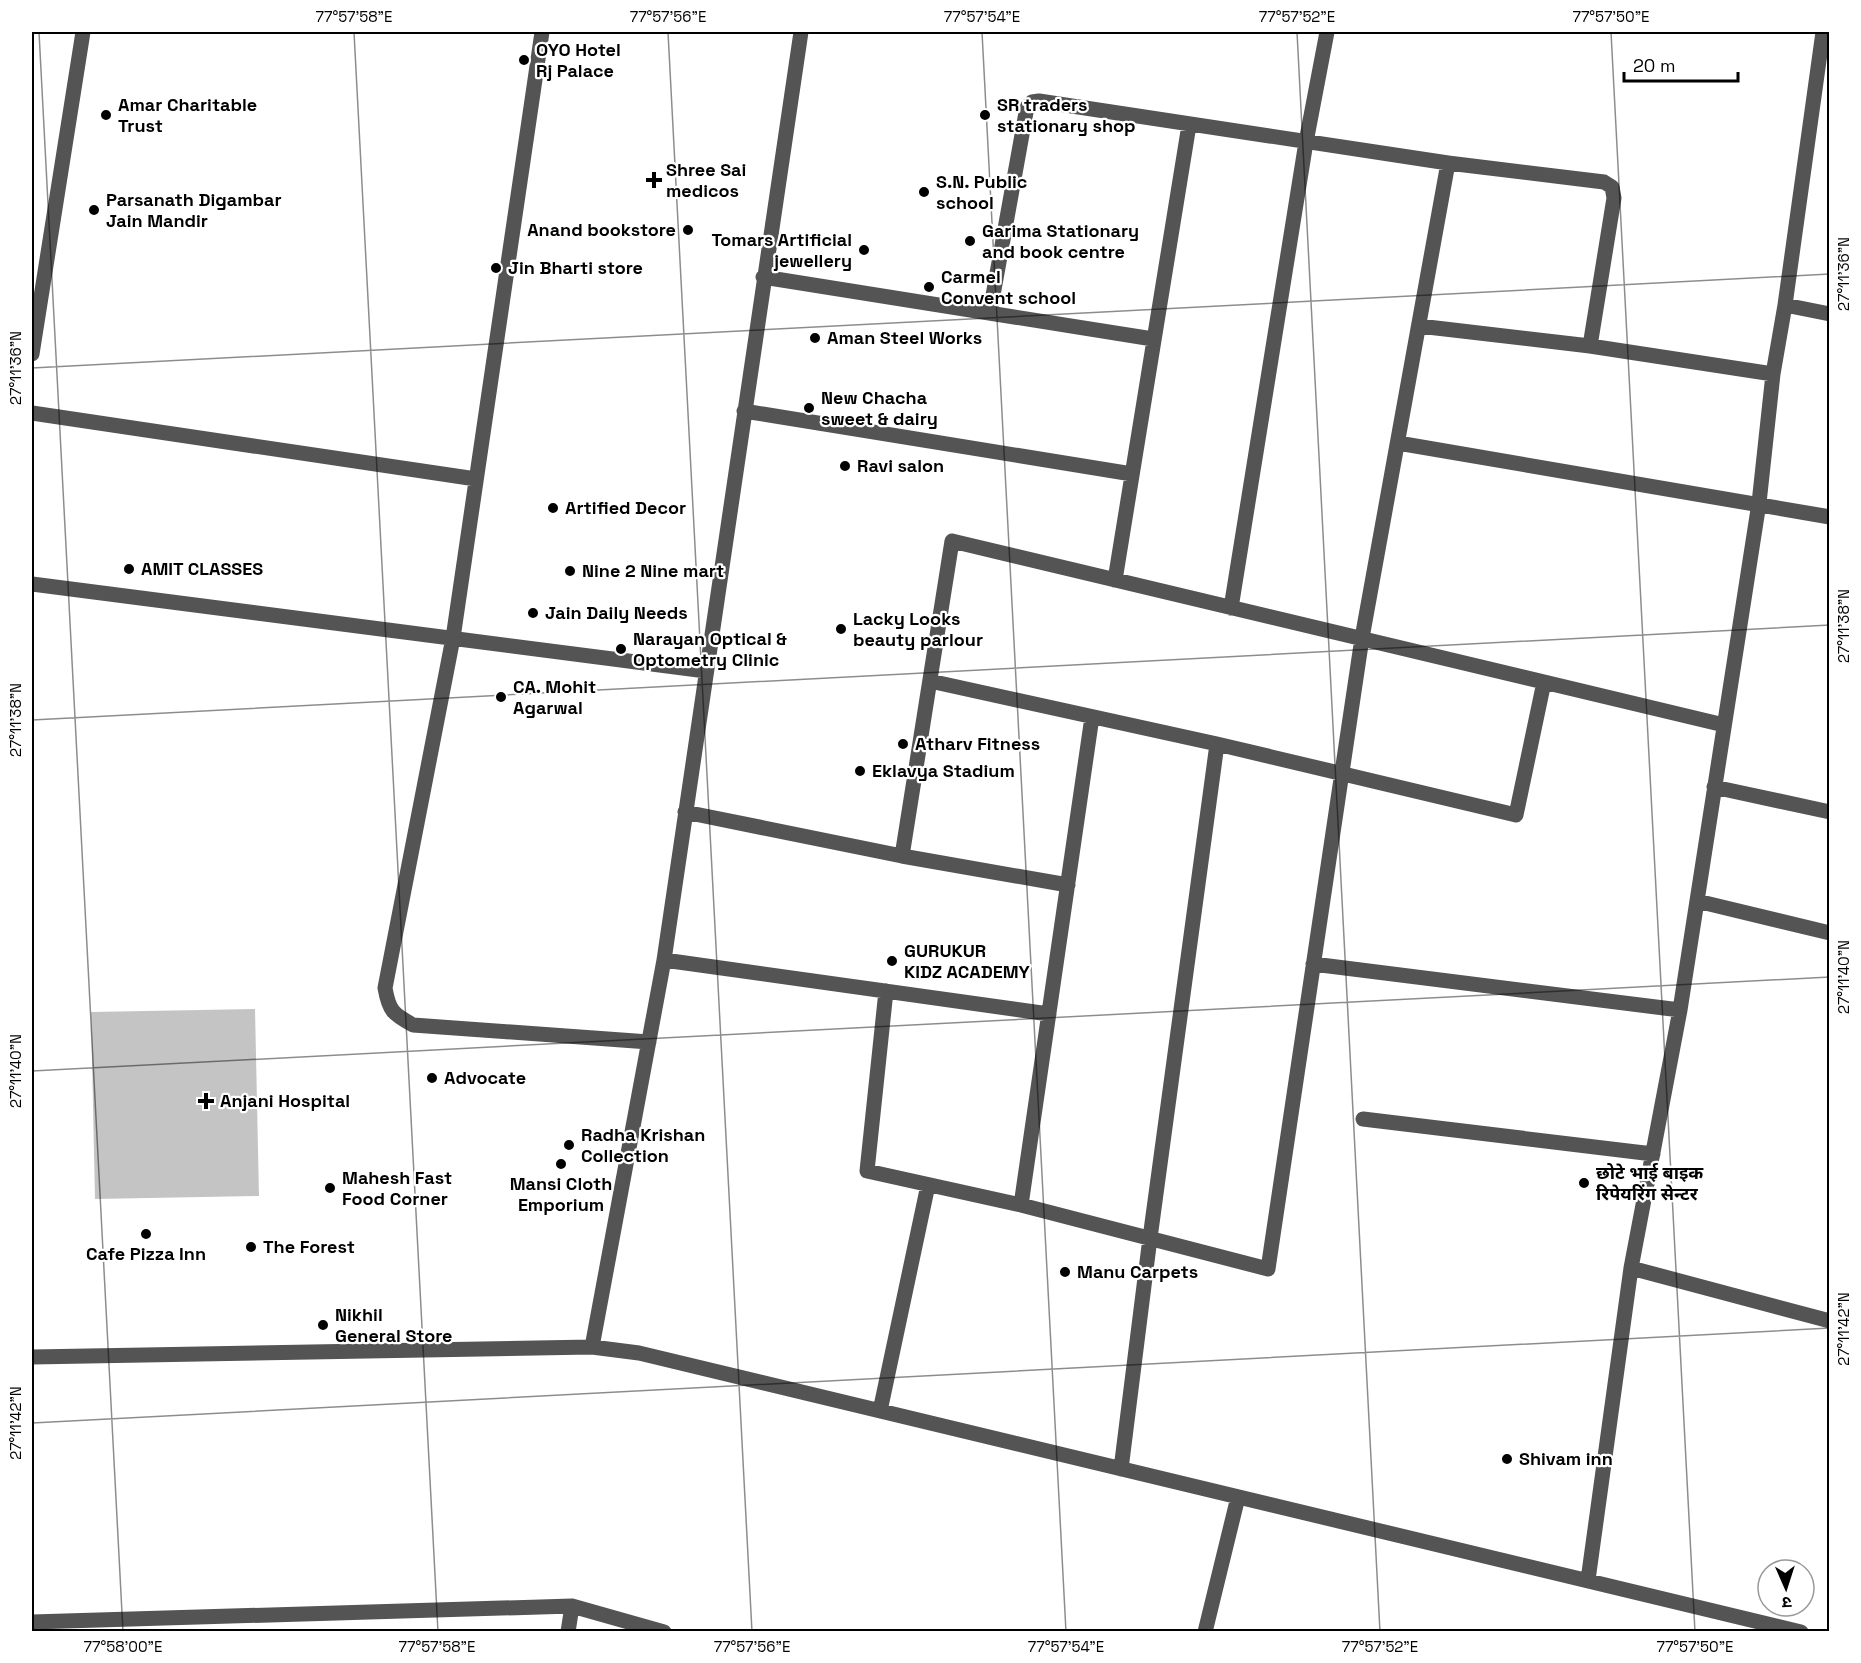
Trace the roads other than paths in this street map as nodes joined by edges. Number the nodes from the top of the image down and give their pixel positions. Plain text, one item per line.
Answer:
1 (83, 32) edge
2 (542, 32) edge
3 (801, 32) edge
4 (1327, 32) edge
5 (1822, 32) edge
6 (1189, 124) junction
7 (1306, 142) junction
8 (1448, 163) junction
9 (763, 277) junction
10 (1785, 305) junction
11 (990, 312) junction
12 (1830, 314) edge
13 (1419, 326) junction
14 (1153, 339) junction
15 (1590, 346) junction
16 (32, 354) edge
17 (1773, 374) junction
18 (744, 411) junction
19 (32, 413) edge
20 (1398, 443) junction
21 (1132, 474) junction
22 (476, 480) junction
23 (1759, 503) junction
24 (1830, 517) edge
25 (1114, 579) junction
26 (32, 584) edge
27 (1231, 608) junction
28 (453, 638) junction
29 (1362, 638) junction
30 (706, 670) junction
31 (930, 681) junction
32 (1544, 682) junction
33 (1092, 717) junction
34 (1724, 725) junction
35 (1216, 744) junction
36 (1341, 774) junction
37 (1714, 787) junction
38 (685, 812) junction
39 (1830, 812) edge
40 (902, 856) junction
41 (1068, 885) junction
42 (1697, 901) junction
43 (1830, 933) edge
44 (664, 960) junction
45 (1313, 964) junction
46 (886, 991) junction
47 (1680, 1010) junction
48 (1049, 1014) junction
49 (649, 1042) junction
50 (1363, 1119) dead end
51 (1653, 1154) junction
52 (928, 1185) junction
53 (1021, 1205) junction
54 (1150, 1238) junction
55 (1632, 1268) junction
56 (1830, 1320) edge
57 (592, 1347) junction
58 (32, 1357) edge
59 (880, 1411) junction
60 (1121, 1469) junction
61 (1238, 1497) junction
62 (1588, 1580) junction
63 (572, 1606) junction
64 (32, 1622) edge
65 (69, 1626) edge
66 (568, 1632) edge
67 (664, 1632) edge
68 (1205, 1632) edge
69 (1801, 1632) edge

1 - 16 street
2 - 22 street
3 - 9 street
4 - 7 street
5 - 10 street
6 - 7 street
6 - 11 street
6 - 14 street
7 - 8 street
7 - 27 street
8 - 13 street
8 - 15 street
9 - 11 street
9 - 18 street
10 - 12 street
10 - 17 street
11 - 14 street
13 - 15 street
13 - 20 street
14 - 21 street
15 - 17 street
17 - 23 street
18 - 21 street
18 - 30 street
19 - 22 street
20 - 23 street
20 - 29 street
21 - 25 street
22 - 28 street
23 - 24 street
23 - 34 street
25 - 27 street
25 - 31 street
26 - 28 street
27 - 29 street
28 - 30 street
28 - 49 street
29 - 32 street
29 - 36 street
30 - 38 street
31 - 33 street
31 - 40 street
32 - 34 street
32 - 36 street
33 - 35 street
33 - 41 street
34 - 37 street
35 - 36 street
35 - 54 street
36 - 45 street
37 - 39 street
37 - 42 street
38 - 40 street
38 - 44 street
40 - 41 street
41 - 48 street
42 - 43 street
42 - 47 street
44 - 46 street
44 - 49 street
45 - 47 street
45 - 54 street
46 - 48 street
46 - 52 street
47 - 51 street
48 - 53 street
49 - 57 street
50 - 51 street
51 - 55 street
52 - 53 street
52 - 59 street
53 - 54 street
54 - 60 street
55 - 56 street
55 - 62 street
57 - 58 street
57 - 59 street
59 - 60 street
60 - 61 street
61 - 62 street
61 - 68 street
62 - 69 street
63 - 65 street
63 - 66 street
63 - 67 street
64 - 65 street

